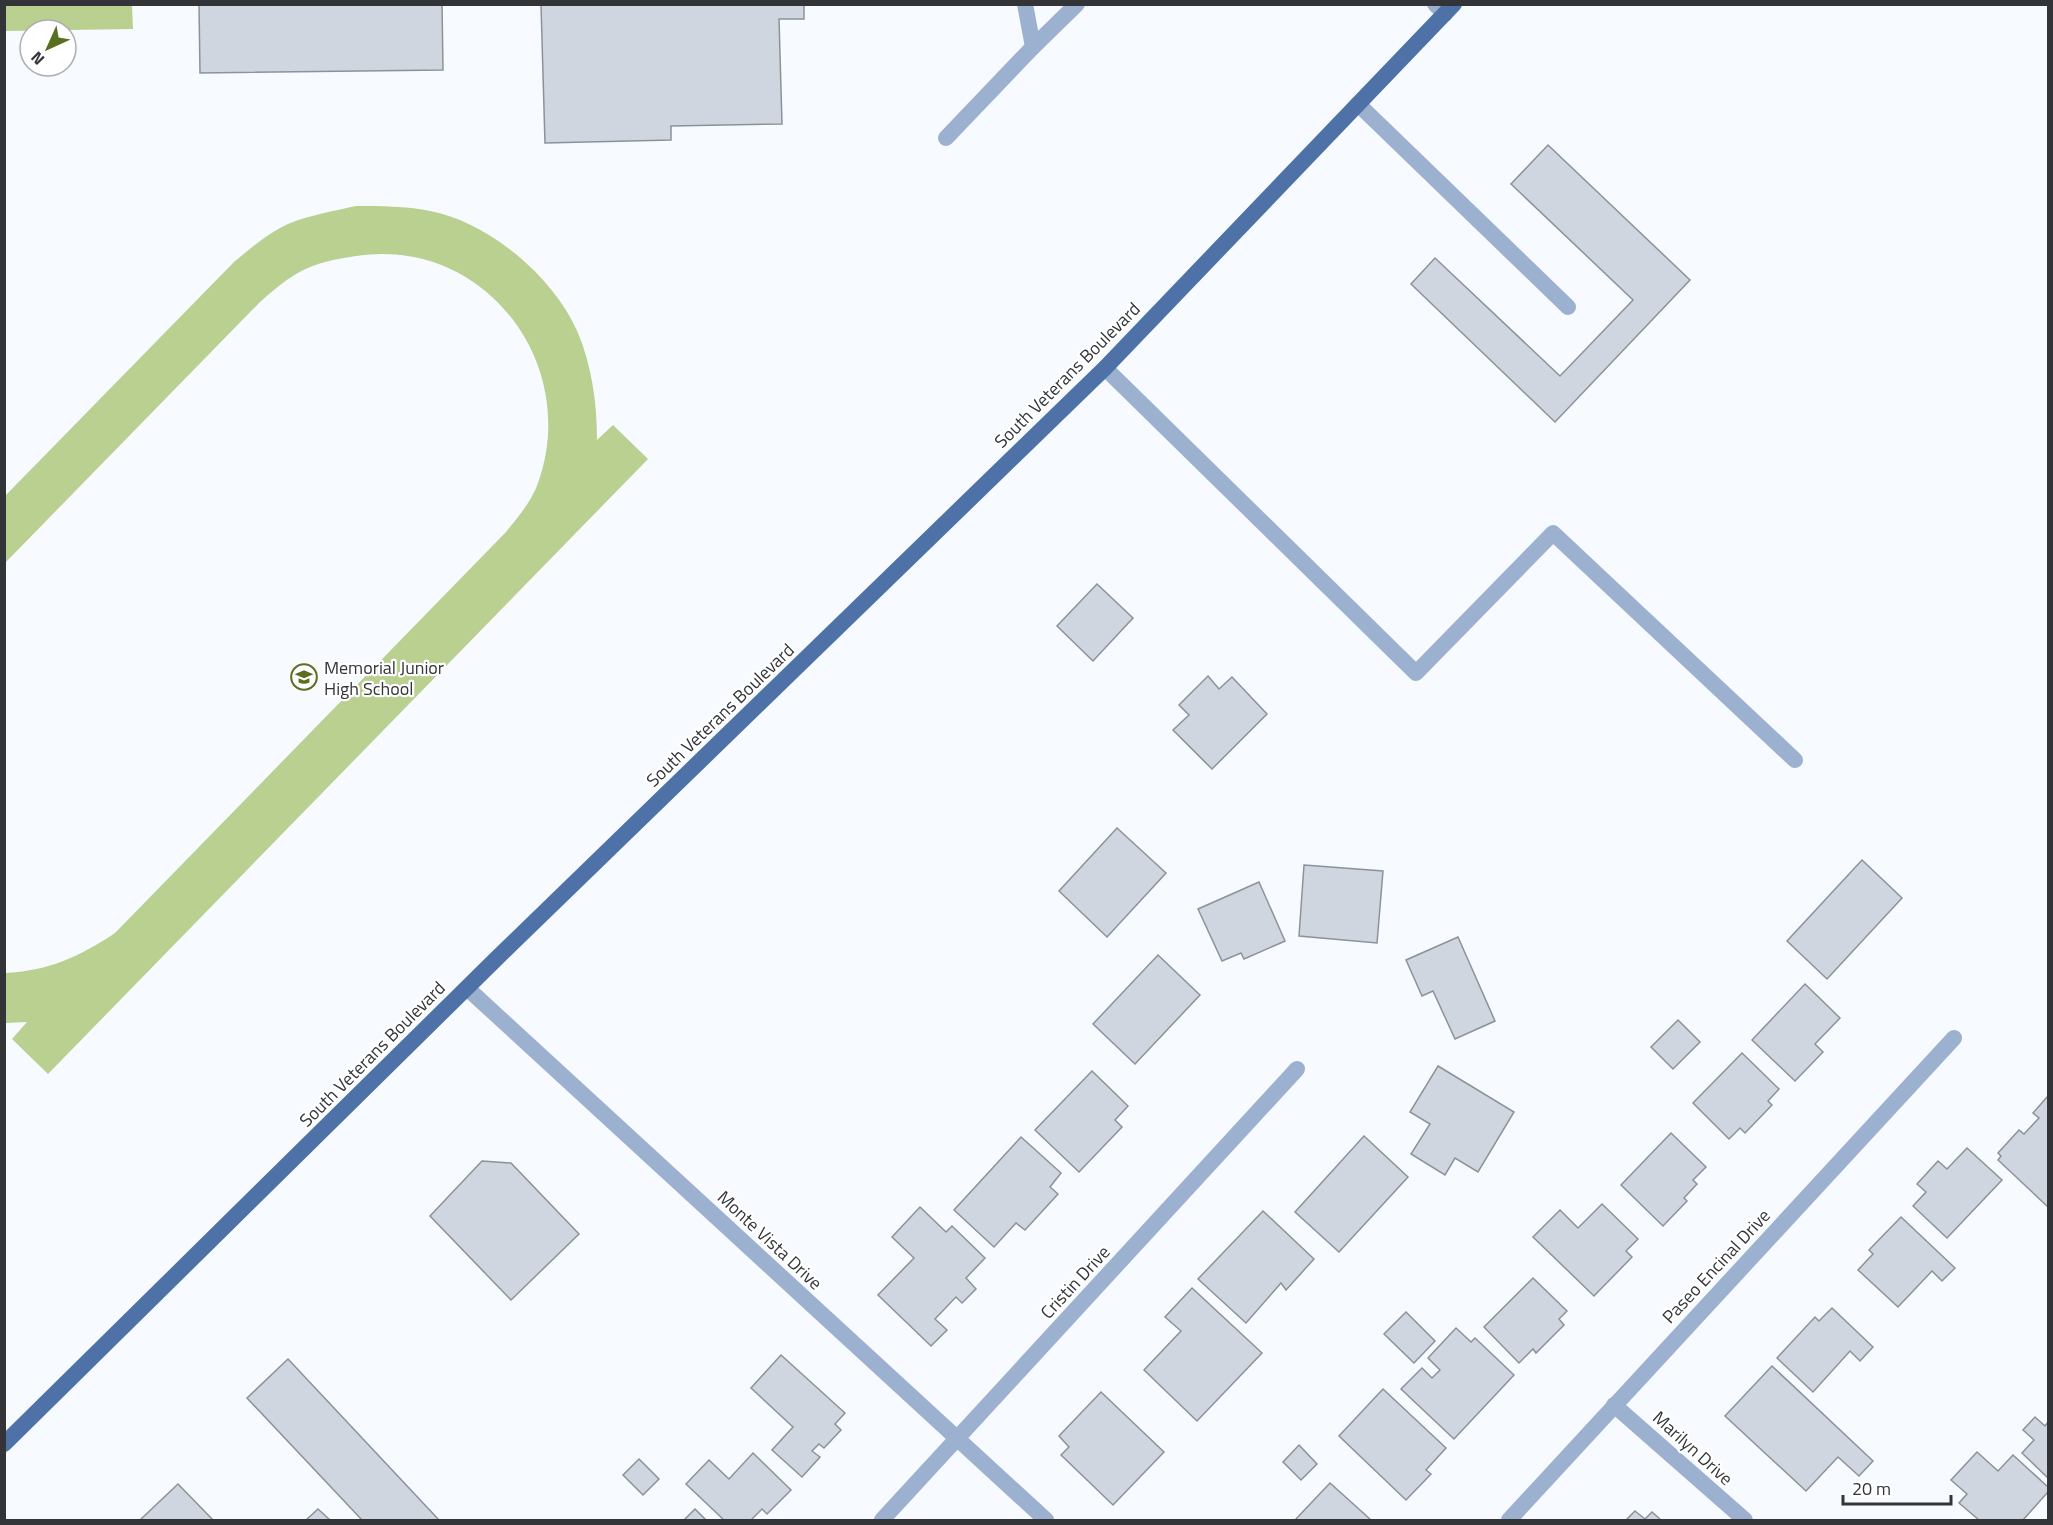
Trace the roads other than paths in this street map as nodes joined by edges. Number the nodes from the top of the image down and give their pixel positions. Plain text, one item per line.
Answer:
1 (1025, 4) edge
2 (1077, 4) edge
3 (1445, 8) edge
4 (1033, 47) junction
5 (1358, 104) junction
6 (946, 138) dead end
7 (1568, 307) dead end
8 (1105, 368) junction
9 (1795, 760) dead end
10 (467, 988) junction
11 (1954, 1038) dead end
12 (1297, 1069) dead end
13 (1614, 1405) junction
14 (957, 1439) junction
15 (4, 1444) edge
16 (882, 1521) edge
17 (1046, 1521) edge
18 (1509, 1521) edge
19 (1745, 1521) edge

1 - 4 street
2 - 4 street
3 - 5 main road, South Veterans Boulevard
4 - 6 street
5 - 7 street
5 - 8 main road, South Veterans Boulevard
8 - 9 street
8 - 10 main road, South Veterans Boulevard
10 - 14 street, Monte Vista Drive
10 - 15 main road, South Veterans Boulevard
11 - 13 street, Paseo Encinal Drive
12 - 14 street, Cristin Drive
13 - 18 street, Paseo Encinal Drive
13 - 19 street, Marilyn Drive
14 - 16 street, Cristin Drive
14 - 17 street, Monte Vista Drive

